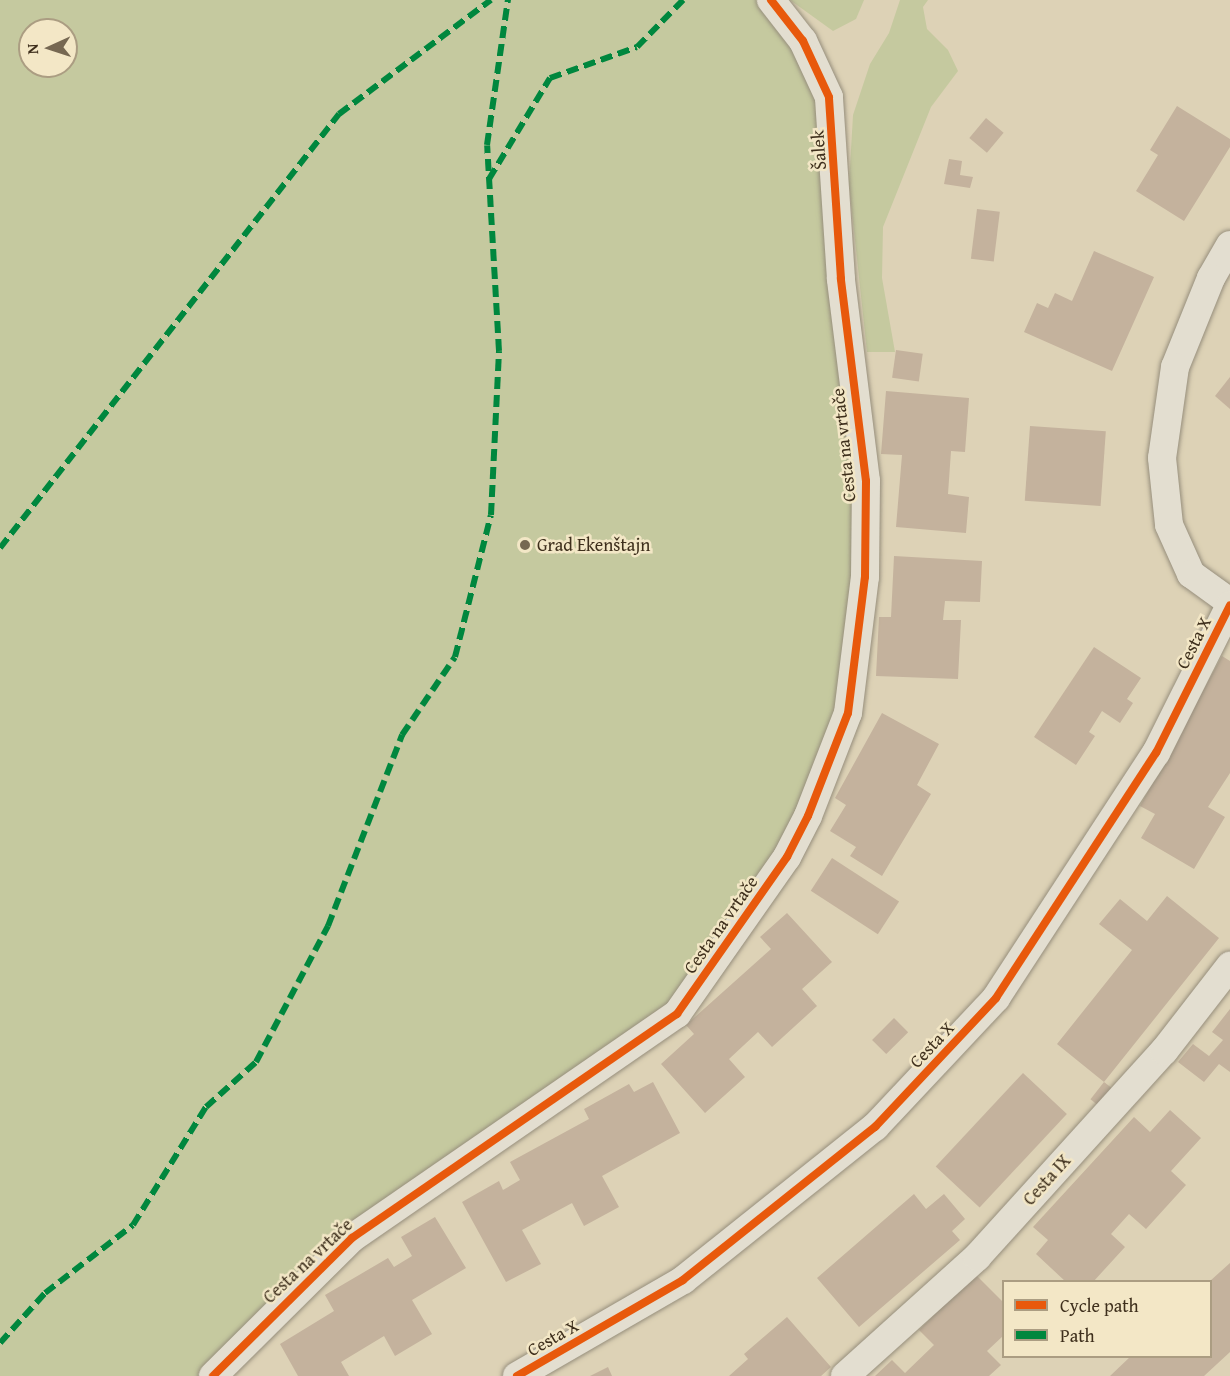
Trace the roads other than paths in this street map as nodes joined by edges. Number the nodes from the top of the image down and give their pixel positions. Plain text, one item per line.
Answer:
1 (771, 0) edge
2 (1230, 245) edge
3 (841, 279) joint
4 (1230, 603) edge
5 (1230, 966) edge
6 (213, 1376) edge
7 (517, 1376) edge
8 (844, 1376) edge

1 - 3 street, Šalek
2 - 4 street, Cesta X
3 - 6 street, Cesta na vrtače
4 - 7 street, Cesta X
5 - 8 street, Cesta IX

